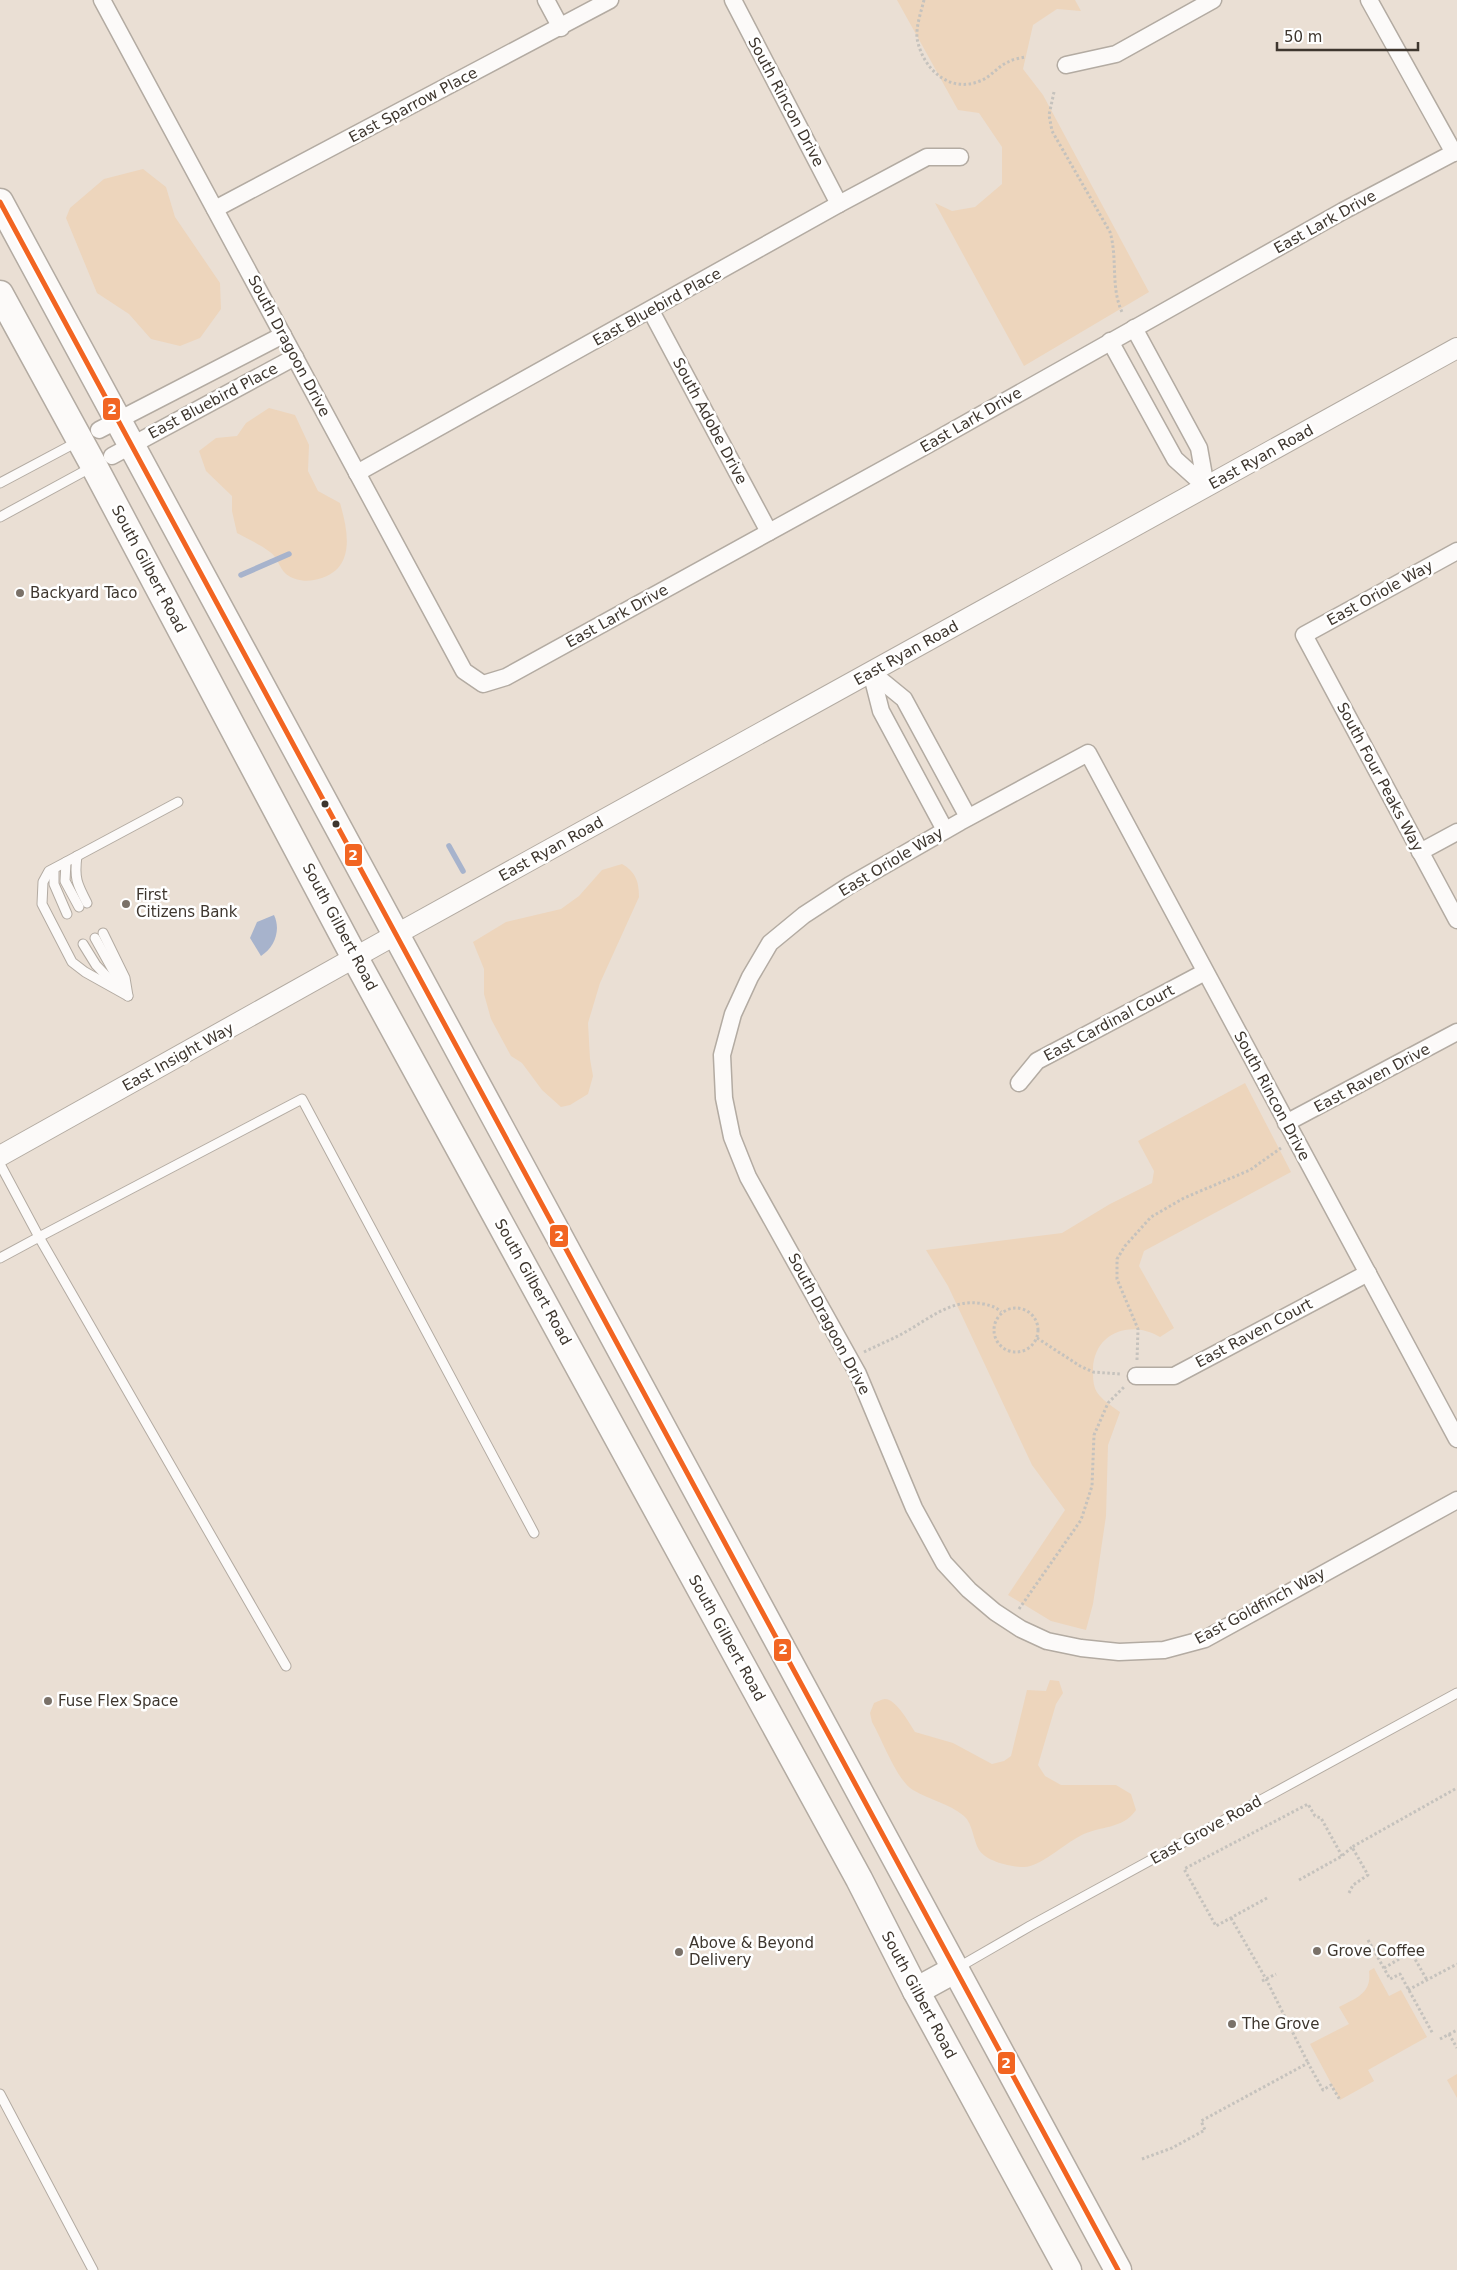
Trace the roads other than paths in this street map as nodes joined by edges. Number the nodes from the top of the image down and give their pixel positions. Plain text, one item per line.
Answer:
1 (102, 0) edge
2 (546, 0) edge
3 (610, 0) edge
4 (733, 0) edge
5 (1213, 0) edge
6 (1369, 0) edge
7 (561, 28) junction
8 (1066, 66) dead end
9 (1455, 152) edge
10 (960, 157) dead end
11 (0, 202) edge
12 (839, 204) junction
13 (215, 209) junction
14 (0, 294) edge
15 (651, 311) junction
16 (1134, 328) junction
17 (283, 334) junction
18 (1110, 341) junction
19 (1457, 348) edge
20 (295, 357) junction
21 (95, 432) junction
22 (109, 458) junction
23 (357, 473) junction
24 (0, 483) edge
25 (1206, 487) junction
26 (0, 517) edge
27 (769, 532) junction
28 (1457, 551) edge
29 (1304, 635) joint
30 (872, 672) junction
31 (484, 684) joint
32 (1088, 754) joint
33 (178, 802) dead end
34 (968, 818) junction
35 (945, 830) junction
36 (1457, 832) edge
37 (1420, 852) junction
38 (76, 856) junction
39 (66, 862) junction
40 (54, 869) junction
41 (67, 914) dead end
42 (1457, 920) edge
43 (395, 935) junction
44 (99, 936) dead end
45 (83, 944) dead end
46 (355, 958) junction
47 (1205, 972) junction
48 (128, 996) junction
49 (733, 1014) joint
50 (1457, 1032) edge
51 (1019, 1083) dead end
52 (1286, 1124) junction
53 (0, 1156) edge
54 (0, 1164) edge
55 (39, 1237) junction
56 (0, 1258) edge
57 (1368, 1273) junction
58 (1136, 1376) road end
59 (1457, 1439) edge
60 (1457, 1500) edge
61 (534, 1533) dead end
62 (1016, 1626) joint
63 (286, 1666) dead end
64 (1457, 1693) edge
65 (956, 1969) junction
66 (916, 1991) junction
67 (0, 2096) edge
68 (93, 2270) edge
69 (1068, 2270) edge
70 (1118, 2270) edge

1 - 13 street, South Dragoon Drive
2 - 7 street
3 - 7 street, East Sparrow Place
4 - 12 street, South Rincon Drive
5 - 8 street
6 - 9 street
7 - 13 street, East Sparrow Place
9 - 16 street, East Lark Drive
10 - 12 street, East Bluebird Place
11 - 21 main road, South Gilbert Road
12 - 15 street, East Bluebird Place
13 - 17 street, South Dragoon Drive
14 - 21 main road, South Gilbert Road
15 - 23 street, East Bluebird Place
15 - 27 street, South Adobe Drive
16 - 18 street, East Lark Drive
16 - 25 street
17 - 20 street, South Dragoon Drive
17 - 21 street, East Bluebird Place
18 - 25 street
18 - 27 street, East Lark Drive
19 - 25 street, East Ryan Road
20 - 22 street, East Bluebird Place
20 - 23 street, South Dragoon Drive
21 - 22 main road, South Gilbert Road
21 - 22 main road, South Gilbert Road
21 - 24 lane, East Bluebird Place
22 - 26 lane, East Bluebird Place
22 - 43 main road, South Gilbert Road
22 - 46 main road, South Gilbert Road
23 - 31 street, South Dragoon Drive
25 - 30 street, East Ryan Road
27 - 31 street, East Lark Drive
28 - 29 street, East Oriole Way
29 - 37 street, South Four Peaks Way
30 - 34 street
30 - 35 street
30 - 43 street, East Ryan Road
32 - 34 street, East Oriole Way
32 - 47 street, South Rincon Drive
33 - 38 lane
34 - 35 street, East Oriole Way
35 - 49 street, East Oriole Way
36 - 37 street
37 - 42 street, South Four Peaks Way
38 - 39 lane
38 - 39 lane
39 - 40 lane
40 - 41 lane
40 - 48 lane
43 - 46 street, East Ryan Road
43 - 65 main road, South Gilbert Road
44 - 48 lane
45 - 48 lane
46 - 53 street, East Insight Way
46 - 66 main road, South Gilbert Road
47 - 51 street, East Cardinal Court
47 - 52 street, South Rincon Drive
49 - 62 street, South Dragoon Drive
50 - 52 street, East Raven Drive
52 - 57 street, South Rincon Drive
54 - 55 lane
55 - 56 lane
55 - 61 lane
55 - 63 lane
57 - 58 street, East Raven Court
57 - 59 street, South Rincon Drive
60 - 62 street, East Goldfinch Way
64 - 65 lane, East Grove Road
65 - 66 main road
65 - 70 main road, South Gilbert Road
66 - 69 main road, South Gilbert Road
67 - 68 lane

